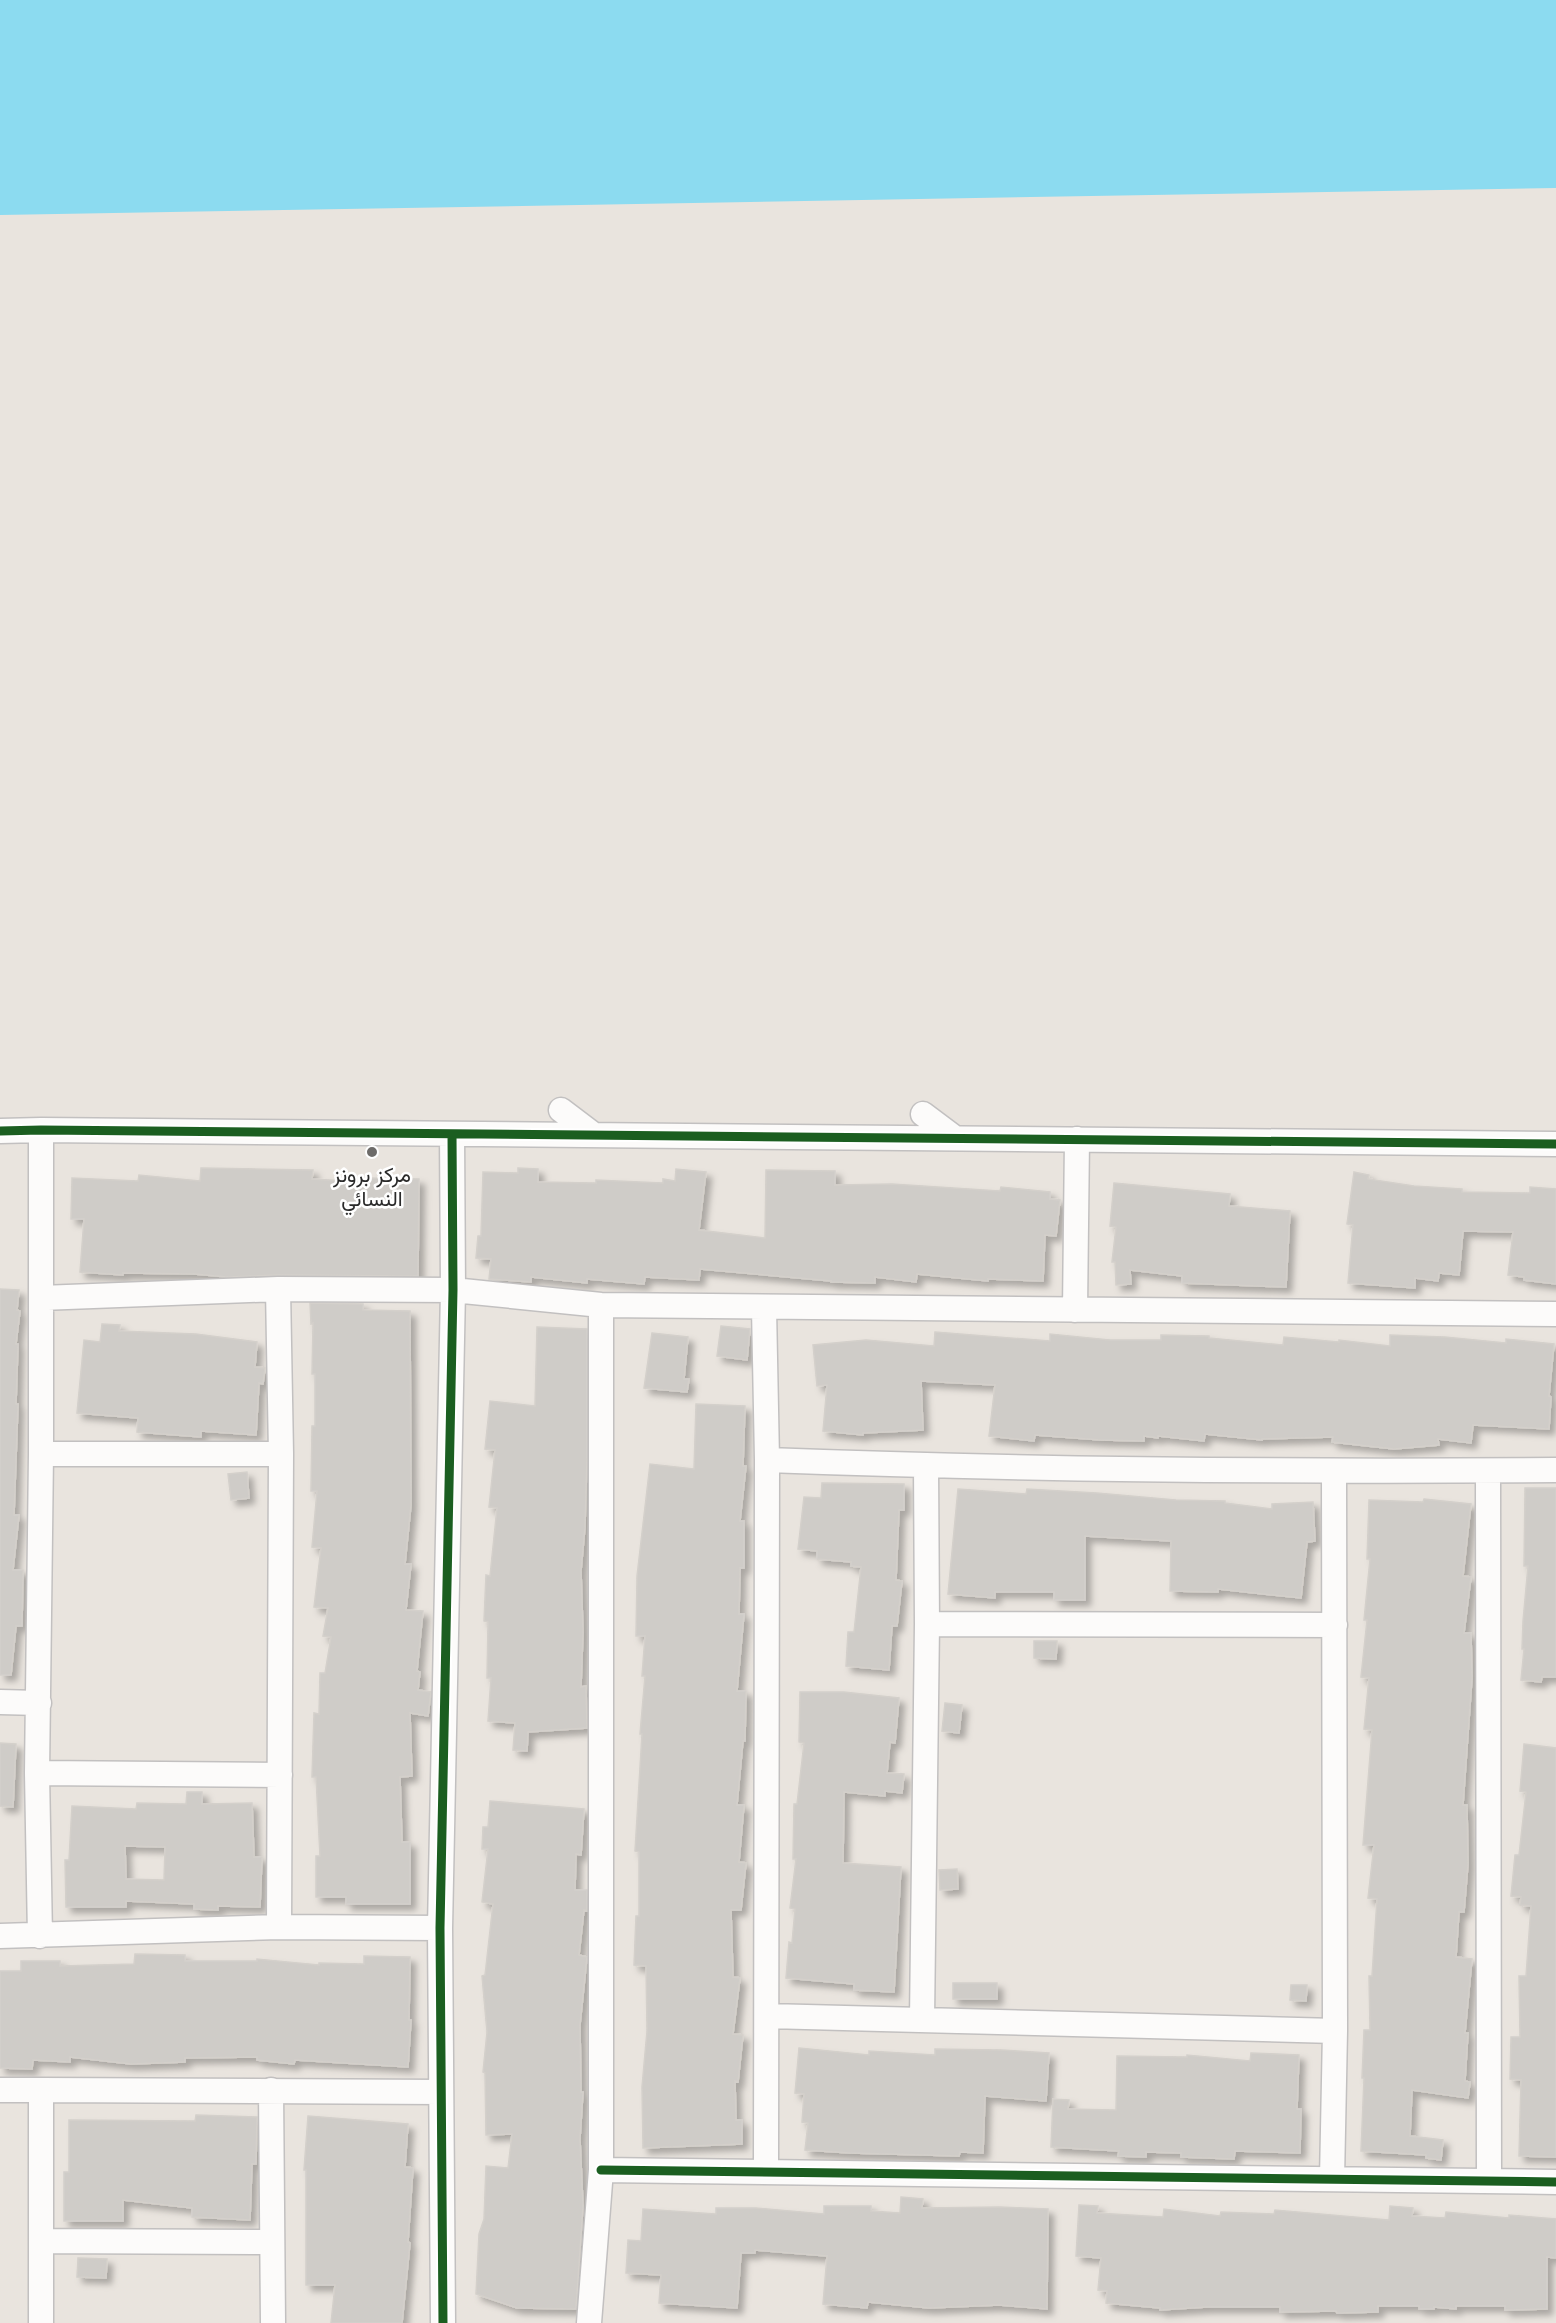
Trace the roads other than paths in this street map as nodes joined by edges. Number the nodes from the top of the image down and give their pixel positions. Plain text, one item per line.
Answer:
1 (561, 1110) dead end
2 (924, 1114) dead end
3 (41, 1130) junction
4 (0, 1131) edge
5 (452, 1134) junction
6 (594, 1135) junction
7 (955, 1138) junction
8 (1077, 1139) junction
9 (1556, 1144) edge
10 (278, 1289) junction
11 (453, 1290) junction
12 (41, 1298) junction
13 (601, 1305) junction
14 (765, 1308) junction
15 (1075, 1310) junction
16 (1556, 1314) edge
17 (41, 1454) junction
18 (281, 1454) junction
19 (767, 1460) junction
20 (926, 1466) junction
21 (1556, 1470) edge
22 (1488, 1471) junction
23 (1334, 1472) junction
24 (927, 1624) junction
25 (1335, 1625) junction
26 (0, 1702) edge
27 (39, 1703) junction
28 (37, 1773) junction
29 (280, 1775) junction
30 (279, 1927) junction
31 (440, 1928) junction
32 (0, 1936) edge
33 (40, 1936) junction
34 (768, 2016) junction
35 (922, 2019) junction
36 (1335, 2031) junction
37 (0, 2090) edge
38 (41, 2090) junction
39 (272, 2090) junction
40 (441, 2092) junction
41 (602, 2170) junction
42 (766, 2172) junction
43 (1332, 2179) junction
44 (1489, 2181) junction
45 (1556, 2182) edge
46 (41, 2241) junction
47 (271, 2242) junction
48 (41, 2323) edge
49 (273, 2323) edge
50 (443, 2323) edge
51 (589, 2323) edge

1 - 6 street
2 - 7 street
3 - 4 street
3 - 5 street
3 - 12 street
5 - 6 street
5 - 11 street
6 - 7 street
7 - 8 street
8 - 9 street
8 - 15 street
10 - 11 street
10 - 12 street
10 - 18 street
11 - 13 street
11 - 31 street
12 - 17 street
13 - 14 street
13 - 41 street
14 - 15 street
14 - 19 street
15 - 16 street
17 - 18 street
17 - 27 street
18 - 29 street
19 - 20 street
19 - 34 street
20 - 23 street
20 - 24 street
21 - 22 street
22 - 23 street
22 - 44 street
23 - 25 street
24 - 25 street
24 - 35 street
25 - 36 street
26 - 27 street
27 - 28 street
28 - 29 street
28 - 33 street
29 - 30 street
30 - 31 street
30 - 33 street
31 - 40 street
32 - 33 street
34 - 35 street
34 - 42 street
35 - 36 street
36 - 43 street
37 - 38 street
38 - 39 street
38 - 46 street
39 - 40 street
39 - 47 street
40 - 50 street
41 - 42 street
41 - 51 street
42 - 43 street
43 - 44 street
44 - 45 street
46 - 47 street
46 - 48 street
47 - 49 street

